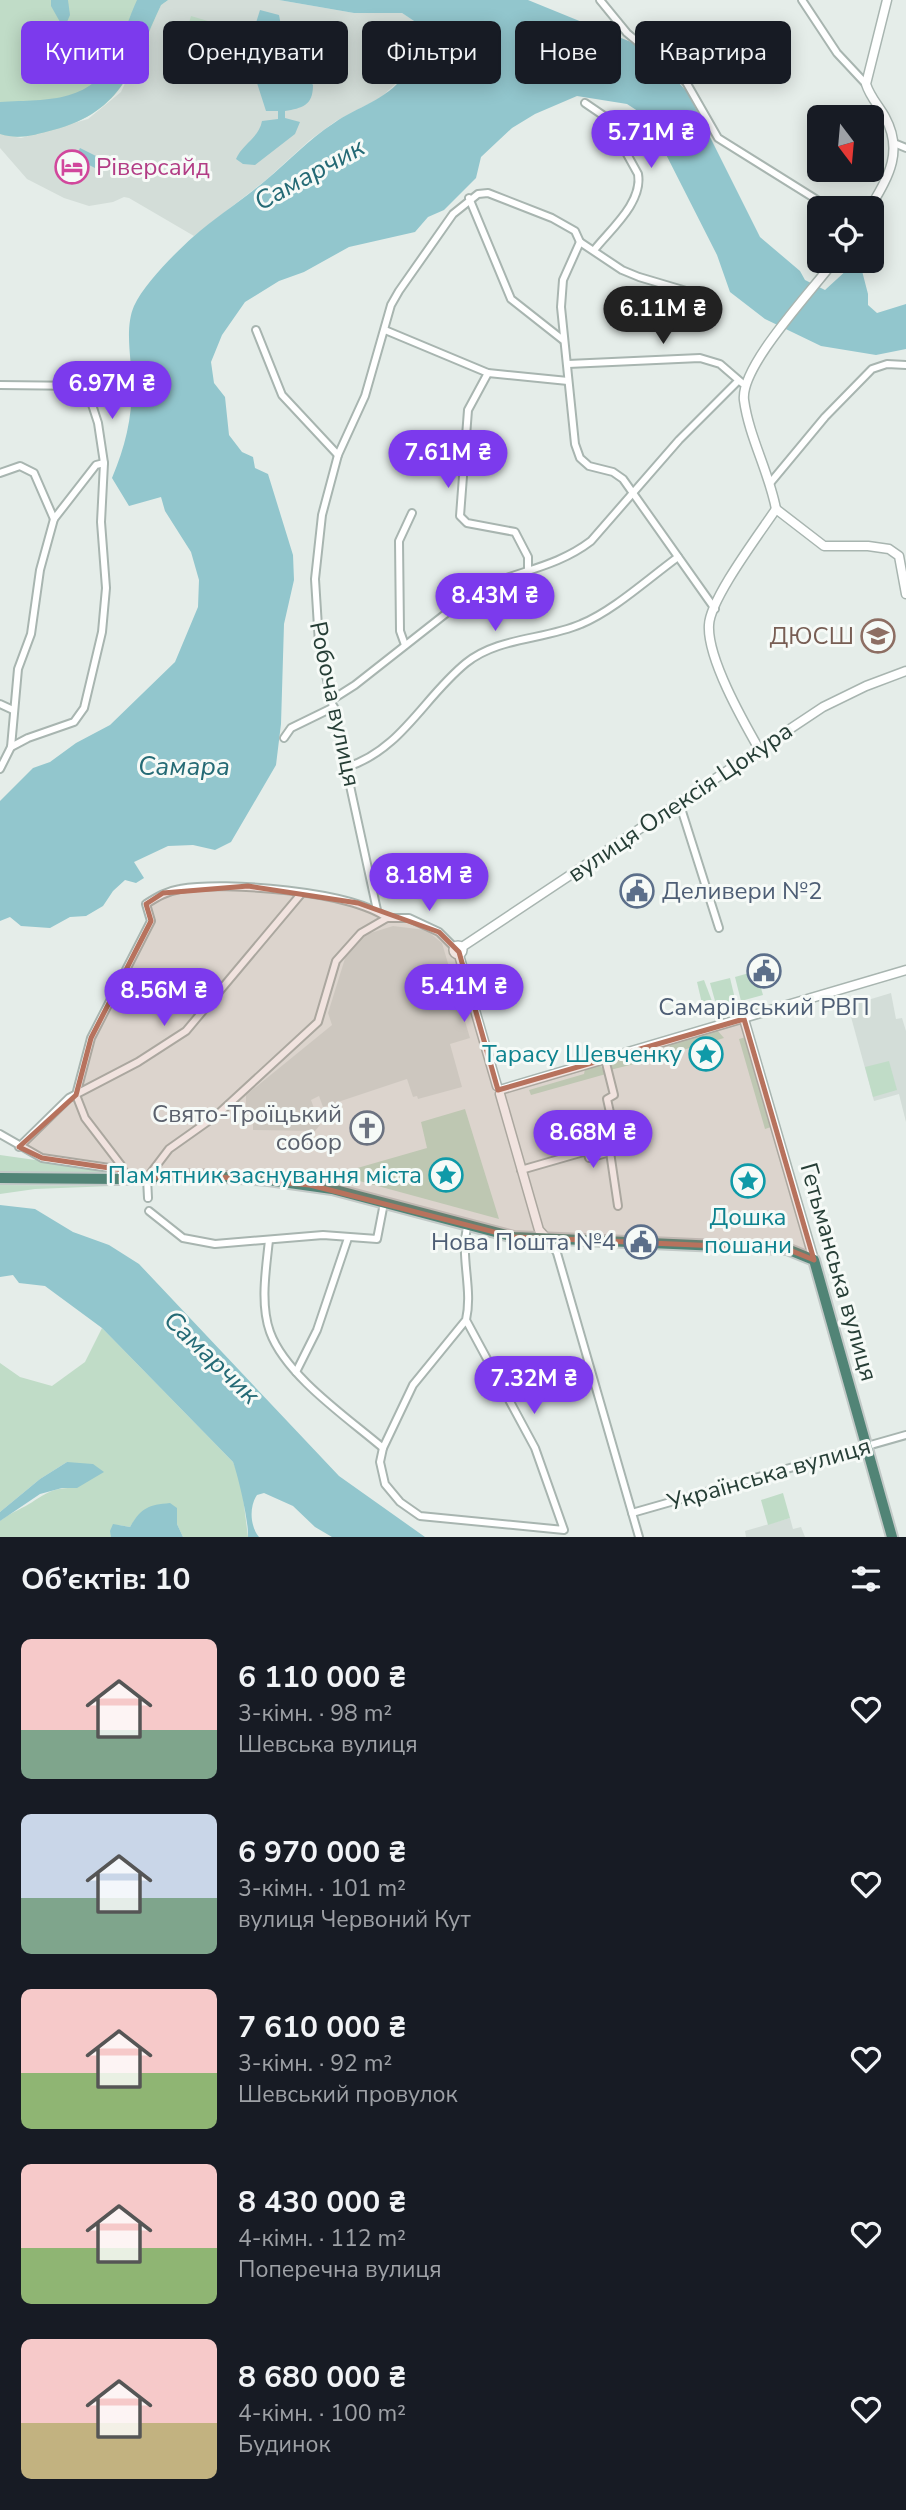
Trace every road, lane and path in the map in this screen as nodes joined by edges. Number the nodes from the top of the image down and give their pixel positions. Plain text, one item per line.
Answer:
1 (600, 0) edge
2 (802, 0) edge
3 (887, 0) edge
4 (866, 84) junction
5 (586, 103) dead end
6 (894, 143) junction
7 (906, 148) edge
8 (811, 196) edge
9 (877, 196) edge
10 (469, 198) junction
11 (580, 242) junction
12 (595, 249) junction
13 (824, 273) edge
14 (713, 299) dead end
15 (256, 330) dead end
16 (385, 330) junction
17 (563, 340) junction
18 (568, 364) junction
19 (906, 365) edge
20 (488, 373) junction
21 (568, 381) junction
22 (741, 383) junction
23 (0, 385) edge
24 (338, 455) junction
25 (104, 463) junction
26 (0, 473) edge
27 (771, 482) junction
28 (633, 495) junction
29 (776, 509) junction
30 (412, 513) dead end
31 (54, 519) junction
32 (678, 557) junction
33 (528, 574) junction
34 (906, 594) edge
35 (715, 609) junction
36 (405, 645) junction
37 (906, 671) edge
38 (333, 699) junction
39 (0, 704) edge
40 (334, 707) junction
41 (13, 710) junction
42 (284, 738) dead end
43 (11, 747) junction
44 (759, 749) junction
45 (347, 767) junction
46 (0, 769) edge
47 (679, 802) junction
48 (301, 894) junction
49 (377, 910) junction
50 (387, 918) junction
51 (719, 928) dead end
52 (459, 950) junction
53 (906, 970) edge
54 (744, 1019) junction
55 (605, 1059) junction
56 (500, 1090) junction
57 (76, 1095) junction
58 (0, 1133) edge
59 (558, 1137) dead end
60 (19, 1147) junction
61 (522, 1170) junction
62 (122, 1175) junction
63 (0, 1178) edge
64 (147, 1178) junction
65 (148, 1198) dead end
66 (384, 1203) junction
67 (618, 1206) dead end
68 (149, 1210) dead end
69 (467, 1227) junction
70 (348, 1238) junction
71 (269, 1240) junction
72 (549, 1240) junction
73 (814, 1260) junction
74 (466, 1320) junction
75 (296, 1371) junction
76 (906, 1434) edge
77 (866, 1446) junction
78 (383, 1448) junction
79 (632, 1513) junction
80 (639, 1537) edge
81 (892, 1537) edge

1 - 8 street
2 - 4 street
3 - 4 street
4 - 6 street
5 - 12 street
6 - 7 street
6 - 9 street
10 - 11 street
10 - 16 street, Робоча вулиця
10 - 17 street
11 - 12 street
11 - 17 street
12 - 14 street
13 - 22 street
15 - 24 street
16 - 20 street
16 - 24 street, Робоча вулиця
17 - 18 street
18 - 21 street
18 - 22 street
19 - 27 street
20 - 21 street
20 - 33 street
21 - 28 street
22 - 27 street
22 - 28 street
23 - 25 street
24 - 38 street, Робоча вулиця
25 - 31 street
25 - 43 street
26 - 31 street
27 - 29 street
28 - 32 street
28 - 33 street
29 - 34 street
29 - 35 street
30 - 36 street
31 - 41 street
32 - 35 street
32 - 45 street
33 - 36 street
35 - 44 street
36 - 38 street
37 - 44 street, вулиця Олексія Цокура
38 - 40 street, Робоча вулиця
39 - 41 street
40 - 42 street
40 - 45 street, Робоча вулиця
41 - 43 street
43 - 46 street
44 - 47 street, вулиця Олексія Цокура
45 - 49 street, Робоча вулиця
47 - 51 street
47 - 52 street, вулиця Олексія Цокура
48 - 49 street
48 - 57 street
48 - 57 street
49 - 50 street
50 - 52 street
50 - 64 street
52 - 56 street
53 - 54 street
54 - 55 street
54 - 73 street, Гетьманська вулиця
55 - 56 street
55 - 59 street
56 - 61 street
57 - 60 street
57 - 62 street
58 - 60 street
60 - 62 street
61 - 67 street
61 - 72 street
62 - 63 highway
62 - 64 highway
64 - 65 street
64 - 66 highway
66 - 69 highway
66 - 70 street
68 - 71 street
69 - 72 highway
69 - 74 street
70 - 71 street
70 - 75 street
71 - 75 street
72 - 73 highway
72 - 79 street
73 - 77 highway, Гетьманська вулиця
74 - 78 street
74 - 78 street
75 - 78 street
76 - 77 street, Українська вулиця
77 - 79 street, Українська вулиця
77 - 81 highway, Гетьманська вулиця
79 - 80 street

